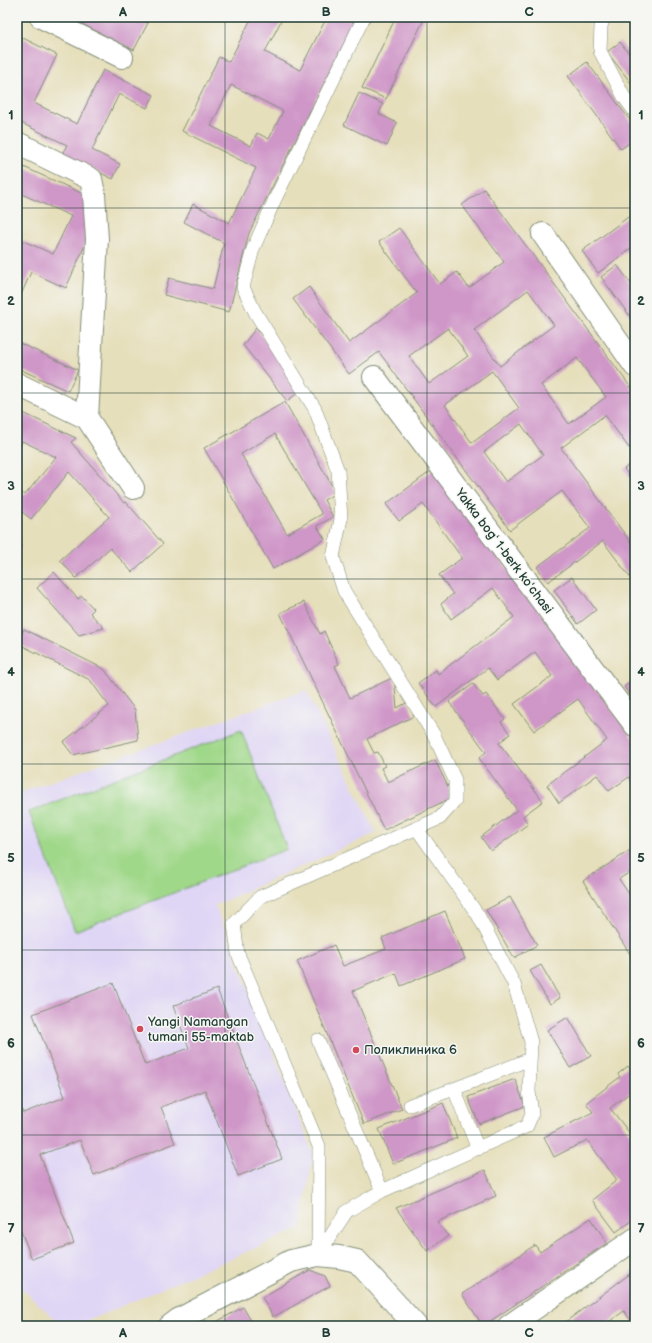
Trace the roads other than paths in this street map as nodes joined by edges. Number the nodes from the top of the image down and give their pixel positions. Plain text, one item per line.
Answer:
1 (41, 17) edge
2 (364, 17) edge
3 (604, 17) edge
4 (122, 57) dead end
5 (635, 112) edge
6 (17, 143) edge
7 (543, 234) dead end
8 (635, 366) edge
9 (374, 377) dead end
10 (17, 384) edge
11 (87, 418) junction
12 (133, 488) dead end
13 (635, 725) edge
14 (416, 829) junction
15 (318, 1040) dead end
16 (530, 1059) junction
17 (454, 1089) junction
18 (410, 1105) dead end
19 (478, 1149) junction
20 (382, 1191) junction
21 (635, 1238) edge
22 (318, 1255) junction
23 (170, 1326) edge
24 (416, 1326) edge
25 (509, 1326) edge

1 - 4 street
2 - 14 lane
3 - 5 lane
6 - 11 street
7 - 8 street
9 - 13 street, Yakka bogʻ 1-berk koʻchasi
10 - 11 street
11 - 12 street
14 - 16 lane
14 - 22 lane
15 - 20 lane
16 - 17 lane
16 - 19 lane
17 - 18 lane
17 - 19 lane
19 - 20 lane
20 - 22 lane
21 - 25 street
22 - 23 street
22 - 24 street

